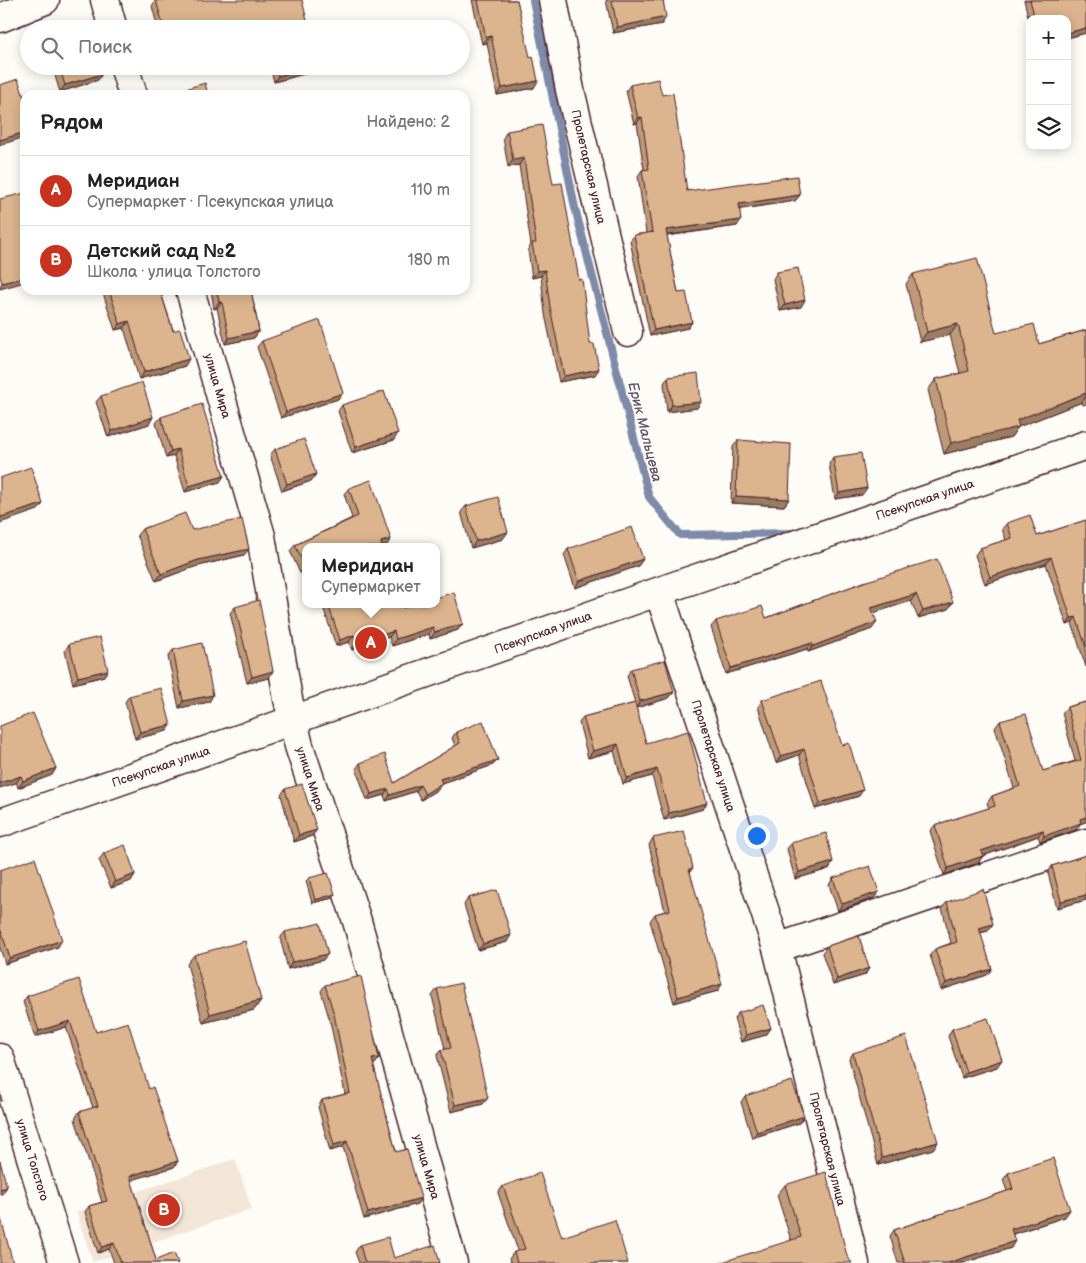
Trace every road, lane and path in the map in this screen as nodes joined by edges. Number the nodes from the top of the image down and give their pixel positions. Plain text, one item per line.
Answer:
1 (45, 0) edge
2 (105, 0) edge
3 (553, 0) edge
4 (0, 18) edge
5 (111, 20) edge
6 (127, 75) edge
7 (131, 90) edge
8 (191, 295) edge
9 (628, 332) dead end
10 (1086, 445) edge
11 (659, 592) junction
12 (294, 721) junction
13 (0, 823) edge
14 (1086, 843) edge
15 (777, 948) junction
16 (0, 1058) edge
17 (64, 1263) edge
18 (453, 1263) edge
19 (855, 1263) edge

1 - 4 street
2 - 5 street
3 - 9 street, Пролетарская улица
6 - 7 street
8 - 12 street, улица Мира
10 - 11 street, Псекупская улица
11 - 12 street, Псекупская улица
11 - 15 street, Пролетарская улица
12 - 13 street, Псекупская улица
12 - 18 street, улица Мира
14 - 15 street
15 - 19 street, Пролетарская улица
16 - 17 street, улица Толстого

